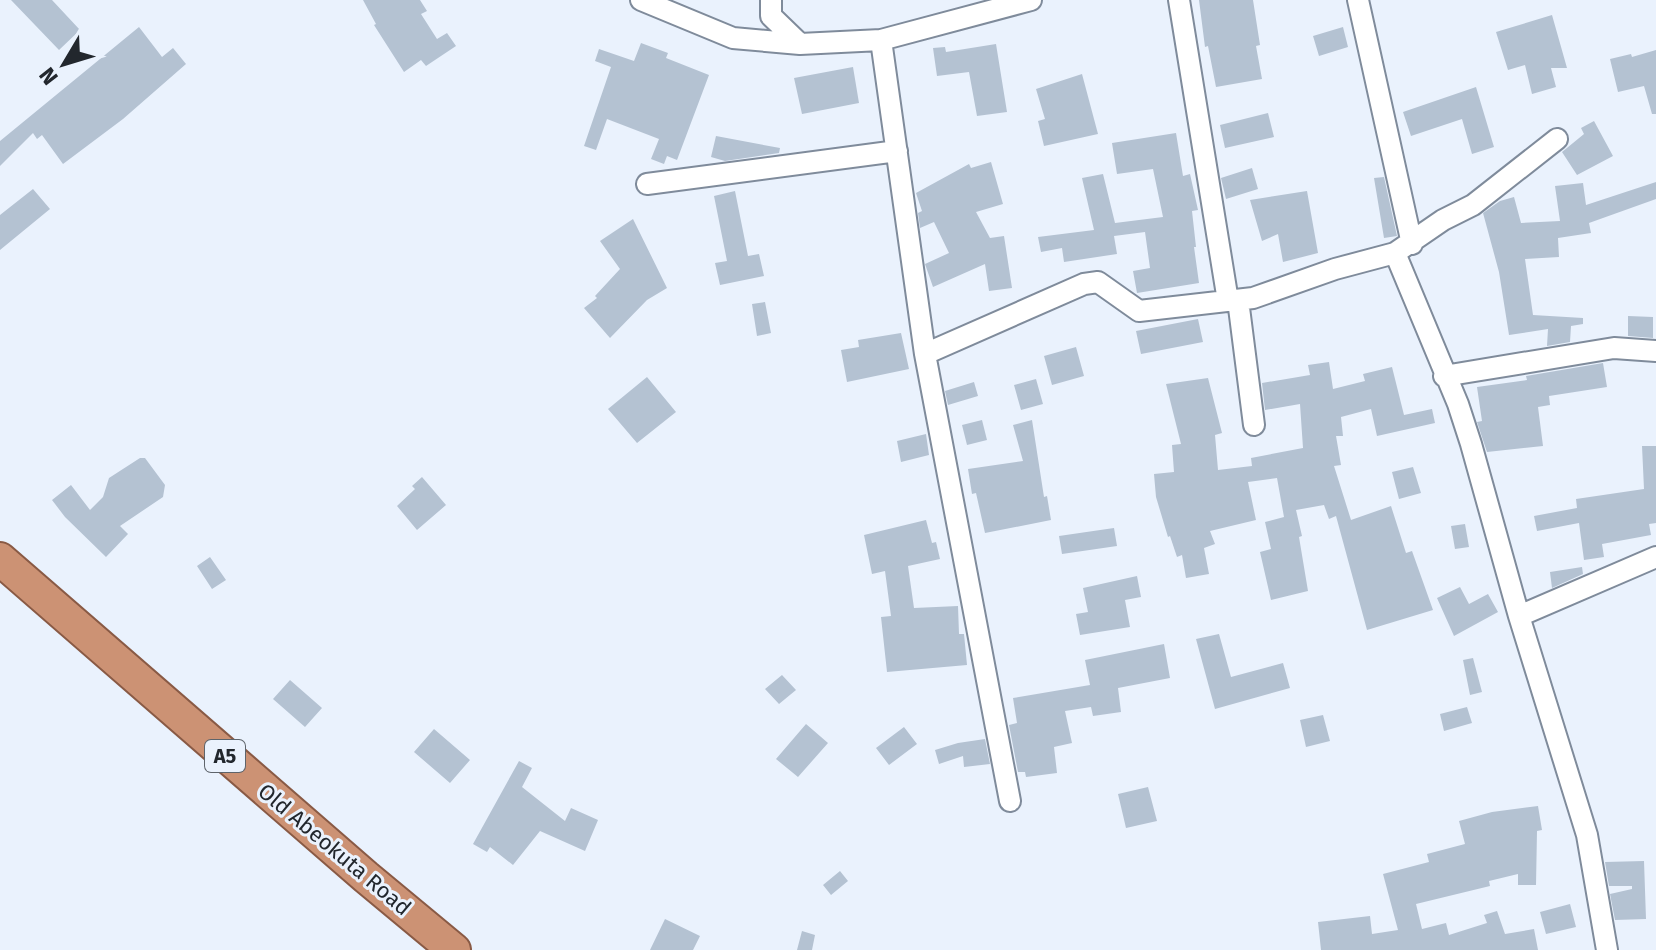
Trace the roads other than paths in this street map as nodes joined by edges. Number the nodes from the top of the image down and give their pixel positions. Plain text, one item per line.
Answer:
1 (641, 0) edge
2 (771, 0) edge
3 (1031, 0) edge
4 (1179, 0) edge
5 (1358, 0) edge
6 (881, 40) junction
7 (800, 44) junction
8 (1557, 139) dead end
9 (897, 151) junction
10 (647, 184) dead end
11 (1404, 248) junction
12 (1233, 300) junction
13 (1656, 351) edge
14 (925, 354) junction
15 (1444, 376) junction
16 (1254, 425) dead end
17 (1656, 557) edge
18 (0, 559) edge
19 (1519, 616) junction
20 (1010, 801) dead end
21 (454, 950) edge
22 (1607, 950) edge

1 - 7 street
2 - 7 street
3 - 6 street
4 - 12 street
5 - 11 street
6 - 7 street
6 - 9 street
8 - 11 street
9 - 10 street
9 - 14 street
11 - 12 street
11 - 15 street
12 - 14 street
12 - 16 street
13 - 15 street
14 - 20 street
15 - 19 street
17 - 19 street
18 - 21 highway, Old Abeokuta Road / A5
19 - 22 street

